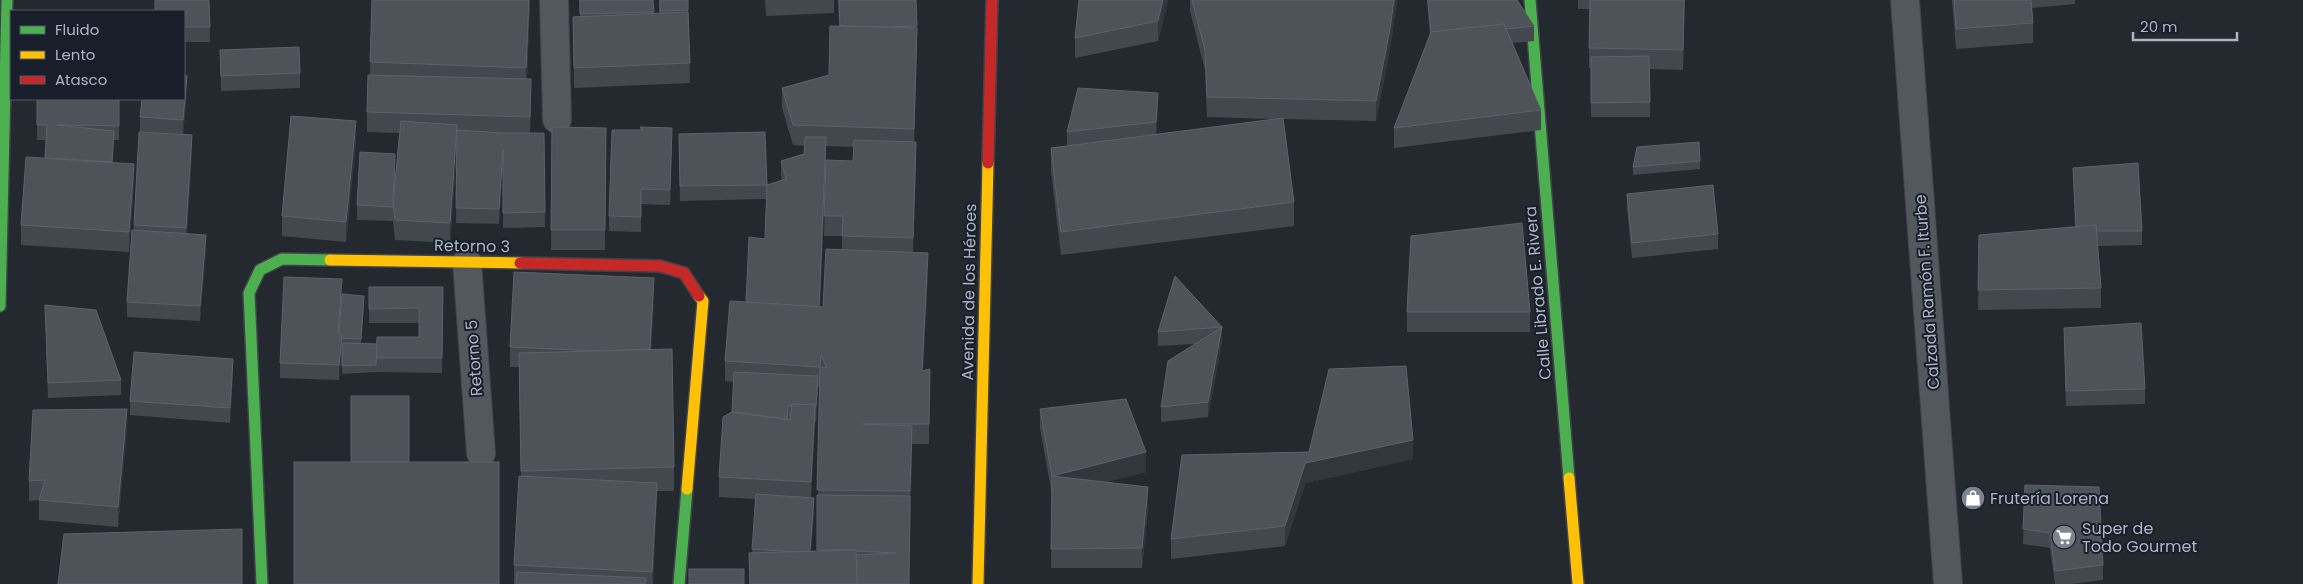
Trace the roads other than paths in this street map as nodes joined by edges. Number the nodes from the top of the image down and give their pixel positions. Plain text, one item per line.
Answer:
1 (7, 0) edge
2 (554, 0) edge
3 (992, 0) edge
4 (1530, 0) edge
5 (1906, 0) edge
6 (557, 119) dead end
7 (467, 262) junction
8 (0, 306) edge
9 (481, 454) dead end
10 (262, 584) edge
11 (679, 584) edge
12 (978, 584) edge
13 (1578, 584) edge
14 (1948, 584) edge

1 - 8 street
2 - 6 street
3 - 12 street, Avenida de los Héroes
4 - 13 street, Calle Librado E. Rivera
5 - 14 street, Calzada Ramón F. Iturbe
7 - 9 street, Retorno 5
7 - 10 street, Retorno 3
7 - 11 street, Retorno 3

